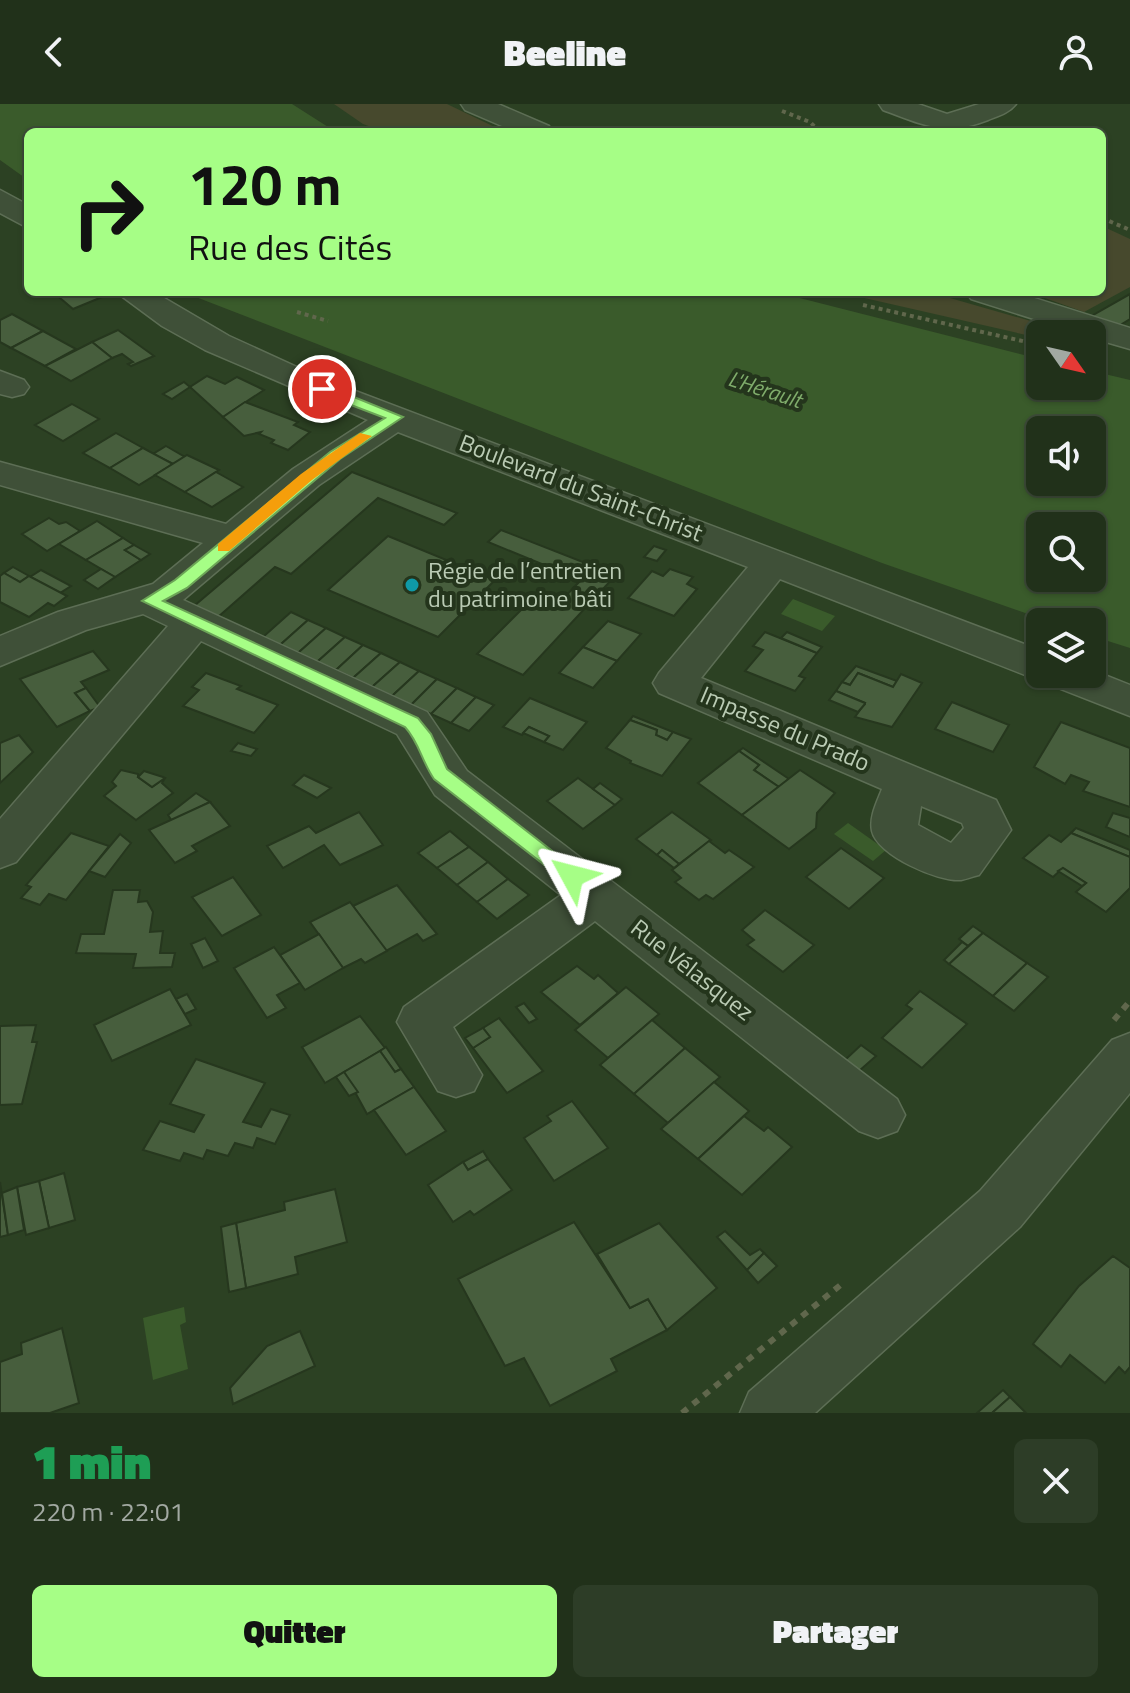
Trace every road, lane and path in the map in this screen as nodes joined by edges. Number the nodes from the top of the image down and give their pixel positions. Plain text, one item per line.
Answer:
1 (475, 104) edge
2 (1002, 104) edge
3 (912, 106) edge
4 (782, 111) dead end
5 (530, 128) edge
6 (816, 128) edge
7 (0, 199) edge
8 (24, 216) edge
9 (1106, 220) edge
10 (1130, 230) edge
11 (138, 296) edge
12 (995, 296) edge
13 (863, 305) dead end
14 (297, 312) dead end
15 (328, 321) dead end
16 (1130, 339) edge
17 (1026, 342) edge
18 (396, 417) junction
19 (0, 473) edge
20 (234, 539) junction
21 (773, 562) junction
22 (150, 601) junction
23 (194, 622) junction
24 (0, 652) edge
25 (1026, 661) edge
26 (1097, 688) edge
27 (1130, 701) edge
28 (907, 780) dead end
29 (0, 850) edge
30 (596, 895) junction
31 (1130, 1001) edge
32 (1120, 1040) edge
33 (456, 1075) dead end
34 (878, 1115) dead end
35 (849, 1277) dead end
36 (682, 1413) edge
37 (770, 1413) edge

1 - 5 street
2 - 3 street
4 - 6 path
7 - 8 street
9 - 10 path
11 - 18 street, Boulevard du Saint-Christ
12 - 16 street
13 - 17 path
14 - 15 path
18 - 20 street
18 - 21 street, Boulevard du Saint-Christ
19 - 20 street
20 - 22 street
21 - 25 street, Boulevard du Saint-Christ
21 - 28 street, Impasse du Prado
22 - 23 street, Rue Vélasquez
22 - 24 street
23 - 29 street
23 - 30 street, Rue Vélasquez
26 - 27 street
30 - 33 street
30 - 34 street, Rue Vélasquez
31 - 32 path
32 - 37 street
35 - 36 path

